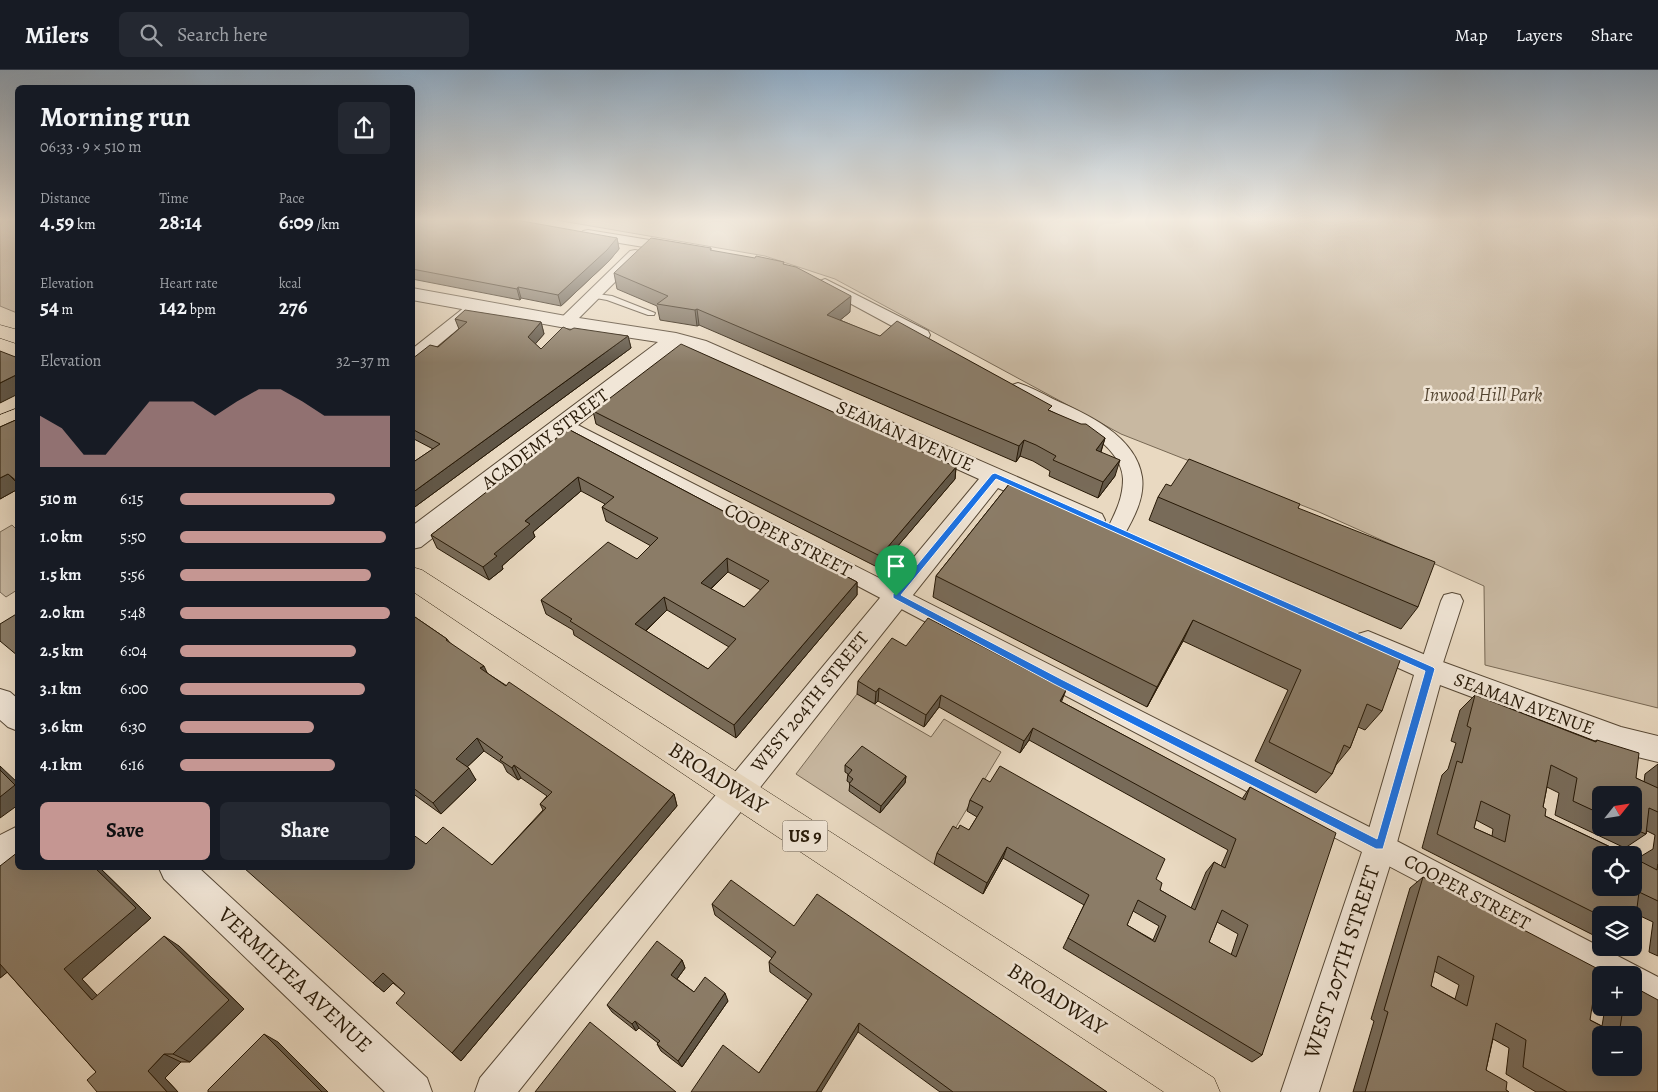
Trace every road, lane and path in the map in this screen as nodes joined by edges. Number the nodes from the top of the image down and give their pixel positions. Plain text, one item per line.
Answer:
1 (621, 268) edge
2 (814, 279) edge
3 (415, 295) edge
4 (593, 295) junction
5 (476, 306) junction
6 (651, 313) dead end
7 (566, 322) junction
8 (0, 331) edge
9 (15, 337) edge
10 (676, 338) junction
11 (934, 342) edge
12 (415, 356) edge
13 (1004, 381) edge
14 (15, 418) edge
15 (564, 424) junction
16 (0, 425) edge
17 (995, 475) junction
18 (1126, 534) joint
19 (415, 538) edge
20 (415, 579) edge
21 (896, 596) junction
22 (1452, 601) dead end
23 (1349, 633) edge
24 (1430, 669) junction
25 (0, 701) edge
26 (15, 715) edge
27 (1658, 749) edge
28 (737, 791) junction
29 (15, 843) edge
30 (1380, 846) junction
31 (0, 854) edge
32 (178, 870) edge
33 (1608, 966) edge
34 (1642, 984) edge
35 (1658, 993) edge
36 (413, 1092) edge
37 (494, 1092) edge
38 (1200, 1092) edge
39 (1300, 1092) edge

1 - 4 street
2 - 11 street
3 - 5 street, SEAMAN AVENUE
4 - 6 lane
4 - 7 street
5 - 7 street, SEAMAN AVENUE
5 - 12 street
7 - 10 street, SEAMAN AVENUE
8 - 9 main road
10 - 15 street, ACADEMY STREET
10 - 17 street, SEAMAN AVENUE
13 - 18 street
14 - 16 main road
15 - 19 street, ACADEMY STREET
15 - 21 street, COOPER STREET
17 - 18 street, SEAMAN AVENUE
17 - 21 street, WEST 204TH STREET
20 - 28 main road, BROADWAY / US 9
21 - 28 street, WEST 204TH STREET
21 - 30 street, COOPER STREET
22 - 24 street, WEST 207TH STREET
23 - 24 street, SEAMAN AVENUE
24 - 27 street, SEAMAN AVENUE
24 - 30 street, WEST 207TH STREET
25 - 26 street
28 - 37 street, WEST 204TH STREET
28 - 38 main road, BROADWAY / US 9
29 - 31 street
30 - 33 street, COOPER STREET
30 - 39 street, WEST 207TH STREET
32 - 36 street, VERMILYEA AVENUE
34 - 35 street

